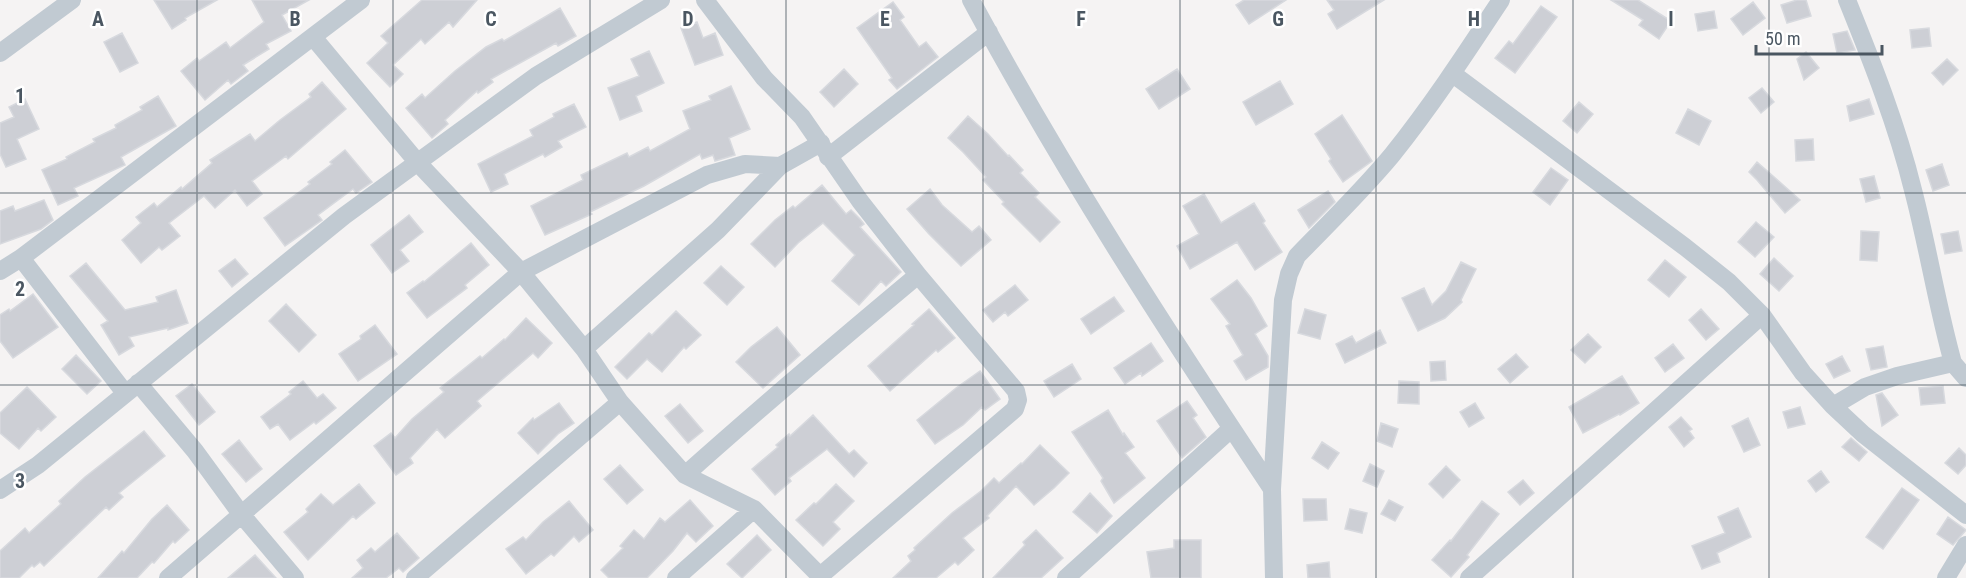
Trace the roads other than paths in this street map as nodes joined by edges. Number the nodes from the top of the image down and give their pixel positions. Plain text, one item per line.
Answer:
1 (72, 0) edge
2 (361, 0) edge
3 (661, 0) edge
4 (705, 0) edge
5 (955, 0) edge
6 (1500, 0) edge
7 (1847, 0) edge
8 (974, 6) edge
9 (989, 32) junction
10 (313, 37) junction
11 (0, 53) edge
12 (1453, 74) junction
13 (825, 150) junction
14 (418, 163) junction
15 (780, 166) junction
16 (21, 258) junction
17 (0, 271) edge
18 (521, 272) junction
19 (918, 275) junction
20 (1762, 315) junction
21 (584, 349) junction
22 (1953, 363) junction
23 (1966, 378) edge
24 (131, 388) junction
25 (620, 402) junction
26 (1833, 406) junction
27 (1232, 429) junction
28 (685, 475) junction
29 (1272, 489) junction
30 (0, 490) edge
31 (754, 509) junction
32 (241, 514) junction
33 (1966, 515) edge
34 (1966, 545) edge
35 (821, 577) edge
36 (168, 578) edge
37 (295, 578) edge
38 (415, 578) edge
39 (676, 578) edge
40 (1066, 578) edge
41 (1274, 578) edge
42 (1469, 578) edge
43 (1946, 578) edge

1 - 11 street
2 - 10 street
3 - 14 street
4 - 13 street
5 - 8 street
6 - 12 street
7 - 22 street
8 - 9 street
9 - 13 street
9 - 27 street
10 - 14 street
10 - 16 street
12 - 20 street
12 - 29 street
13 - 15 street
13 - 19 street
14 - 18 street
14 - 24 street
15 - 18 street
15 - 21 street
16 - 17 street
16 - 24 street
18 - 21 street
18 - 32 street
19 - 28 street
19 - 35 street
20 - 26 street
20 - 42 street
21 - 25 street
22 - 23 street
22 - 26 street
24 - 30 street
24 - 32 street
25 - 28 street
25 - 38 street
26 - 33 street
27 - 29 street
27 - 40 street
28 - 31 street
29 - 41 street
31 - 35 street
31 - 39 street
32 - 36 street
32 - 37 street
34 - 43 street

